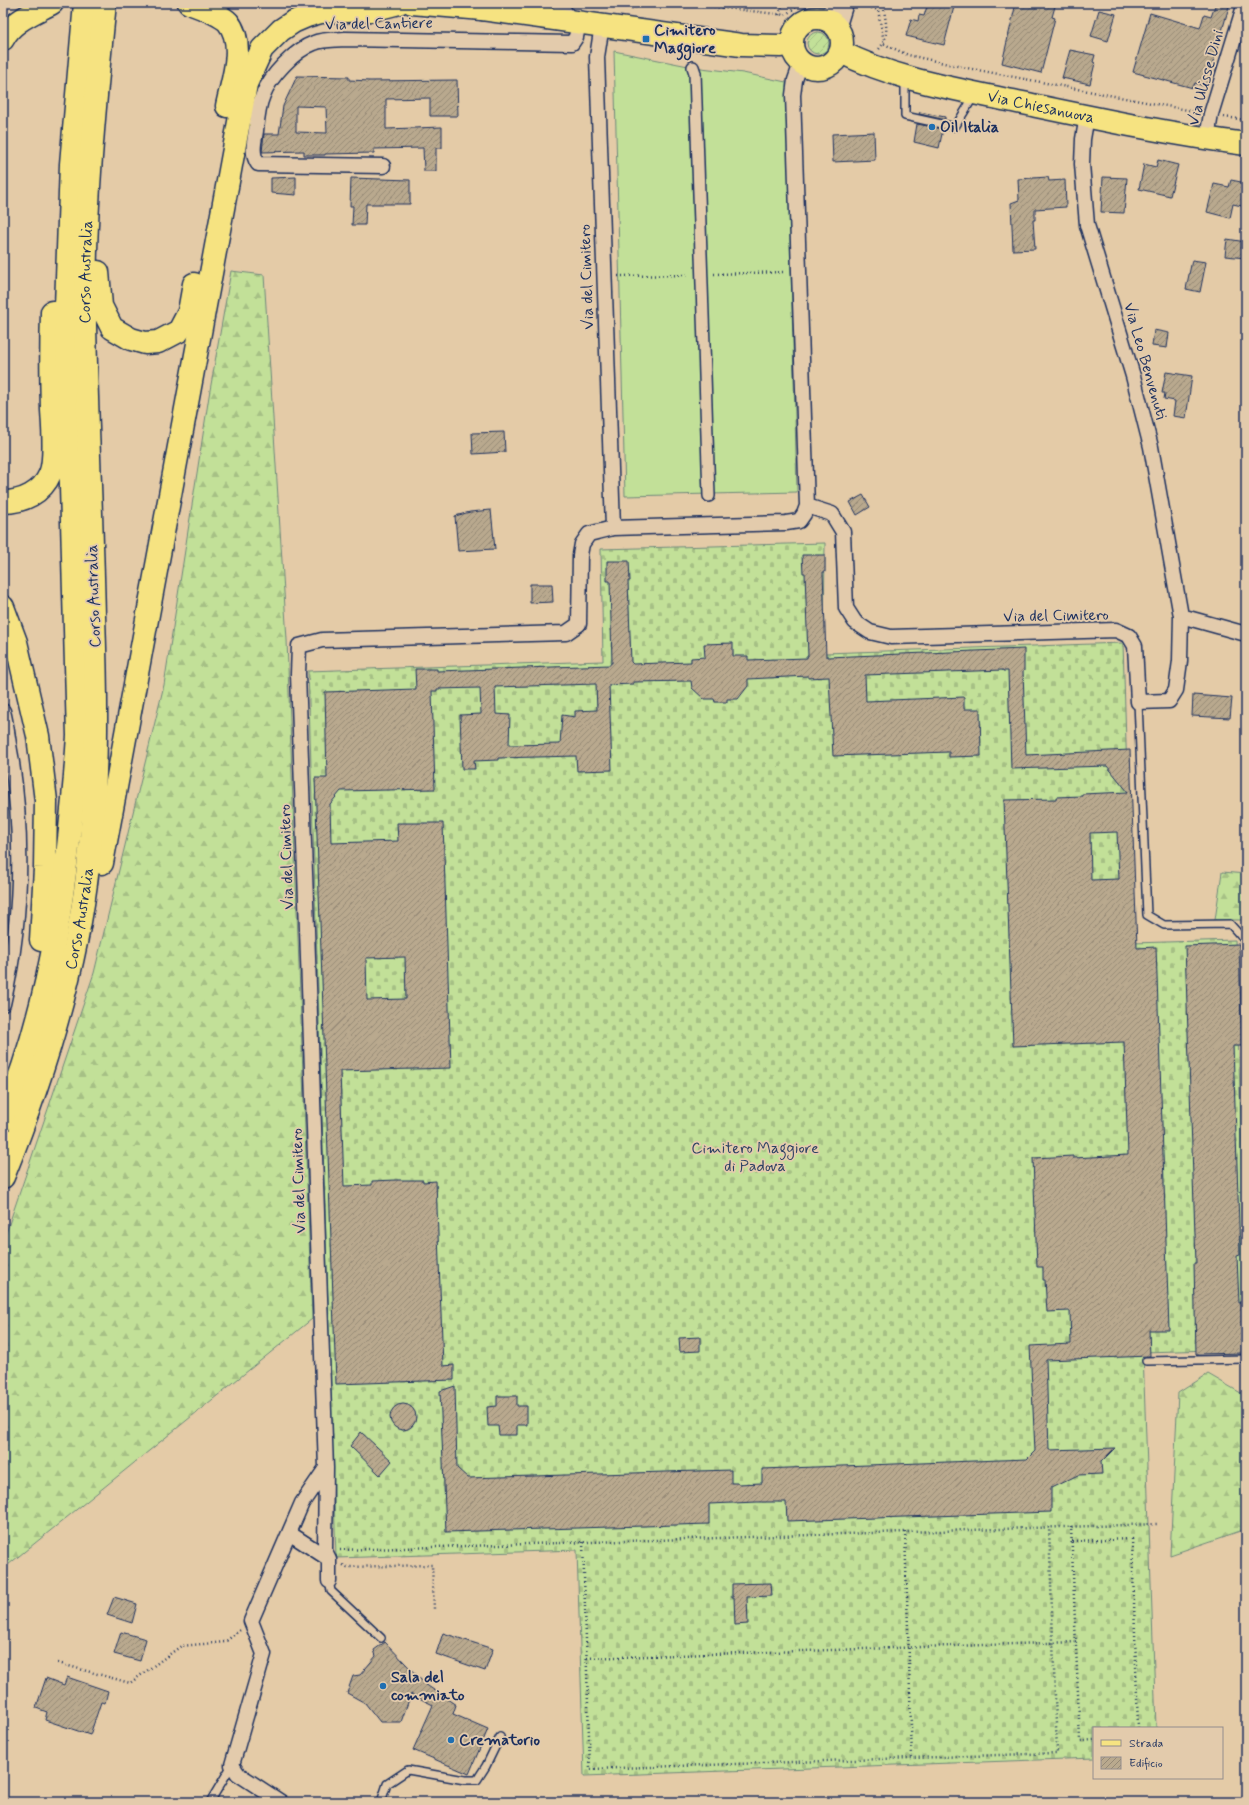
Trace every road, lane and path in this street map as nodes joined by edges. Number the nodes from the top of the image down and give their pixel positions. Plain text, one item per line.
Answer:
1 (52, 3) edge
2 (85, 3) edge
3 (105, 3) edge
4 (189, 3) edge
5 (399, 3) edge
6 (412, 3) edge
7 (559, 3) edge
8 (596, 3) edge
9 (645, 3) edge
10 (682, 3) edge
11 (783, 3) edge
12 (802, 3) edge
13 (840, 3) edge
14 (846, 3) edge
15 (883, 3) edge
16 (1245, 3) edge
17 (860, 4) edge
18 (477, 6) edge
19 (779, 15) junction
20 (575, 21) junction
21 (830, 23) junction
22 (602, 25) junction
23 (3, 39) edge
24 (792, 43) junction
25 (884, 44) junction
26 (879, 50) dead end
27 (841, 52) junction
28 (802, 63) junction
29 (693, 66) dead end
30 (905, 76) junction
31 (97, 78) junction
32 (976, 92) junction
33 (1198, 112) dead end
34 (1087, 116) junction
35 (1231, 118) dead end
36 (1246, 120) edge
37 (1207, 138) junction
38 (1246, 144) edge
39 (71, 164) junction
40 (383, 166) dead end
41 (710, 496) dead end
42 (3, 502) edge
43 (807, 506) junction
44 (613, 528) junction
45 (3, 607) edge
46 (1181, 616) junction
47 (1246, 634) edge
48 (1138, 702) junction
49 (3, 711) edge
50 (1246, 942) edge
51 (3, 1004) edge
52 (36, 1058) junction
53 (3, 1120) edge
54 (3, 1177) edge
55 (1246, 1359) edge
56 (1146, 1361) dead end
57 (326, 1468) junction
58 (1157, 1524) dead end
59 (1072, 1526) junction
60 (1049, 1527) junction
61 (905, 1532) junction
62 (289, 1533) junction
63 (1072, 1541) junction
64 (583, 1542) junction
65 (327, 1555) junction
66 (329, 1581) joint
67 (434, 1609) dead end
68 (251, 1621) junction
69 (382, 1638) dead end
70 (1053, 1642) junction
71 (1076, 1642) junction
72 (909, 1647) junction
73 (587, 1658) junction
74 (58, 1663) dead end
75 (1138, 1727) edge
76 (500, 1737) dead end
77 (1093, 1740) edge
78 (912, 1758) junction
79 (232, 1765) junction
80 (210, 1802) edge
81 (281, 1802) edge
82 (381, 1802) edge

1 - 23 main road
2 - 39 main road, Corso Australia
3 - 31 main road, Corso Australia
4 - 31 main road
5 - 52 main road
6 - 18 main road
7 - 20 street
8 - 9 path
10 - 19 path
11 - 19 path
12 - 19 path
13 - 21 street
14 - 21 street
15 - 25 path
16 - 37 street, Via Ulisse Dini
17 - 25 path
18 - 20 main road
20 - 22 main road
20 - 40 street, Via del Cantiere
21 - 24 main road
21 - 27 main road
22 - 24 main road
22 - 44 street, Via del Cimitero
24 - 28 main road
25 - 26 path
25 - 33 path
27 - 28 main road
27 - 30 main road, Via Chiesanuova
28 - 43 street
29 - 41 street
30 - 32 main road, Via Chiesanuova
30 - 32 lane
31 - 52 main road, Corso Australia
32 - 34 main road, Via Chiesanuova
34 - 37 main road, Via Chiesanuova
34 - 46 street, Via Leo Benvenuti
35 - 36 path
37 - 38 main road, Via Chiesanuova
39 - 42 main road
39 - 52 main road, Corso Australia
43 - 44 street, Via del Cimitero
43 - 48 street, Via del Cimitero
44 - 57 street, Via del Cimitero
45 - 52 main road
46 - 47 street
46 - 48 street, Via Leo Benvenuti
48 - 50 lane, Via del Cimitero
49 - 51 street
52 - 53 main road, Corso Australia
52 - 54 main road, Corso Australia
55 - 56 lane
57 - 62 street
57 - 65 street, Via del Cimitero
58 - 59 path
59 - 60 path
59 - 63 path
60 - 61 path
60 - 70 path
61 - 64 path
61 - 72 path
62 - 65 street
62 - 68 street
63 - 71 path
63 - 75 path
64 - 65 path
64 - 73 path
65 - 66 street, Via del Cimitero
65 - 67 path
66 - 69 lane
68 - 74 path
68 - 79 street
70 - 71 path
70 - 72 path
70 - 78 path
71 - 77 path
72 - 73 path
72 - 78 path
73 - 78 path
76 - 82 lane
79 - 80 lane
79 - 81 street

